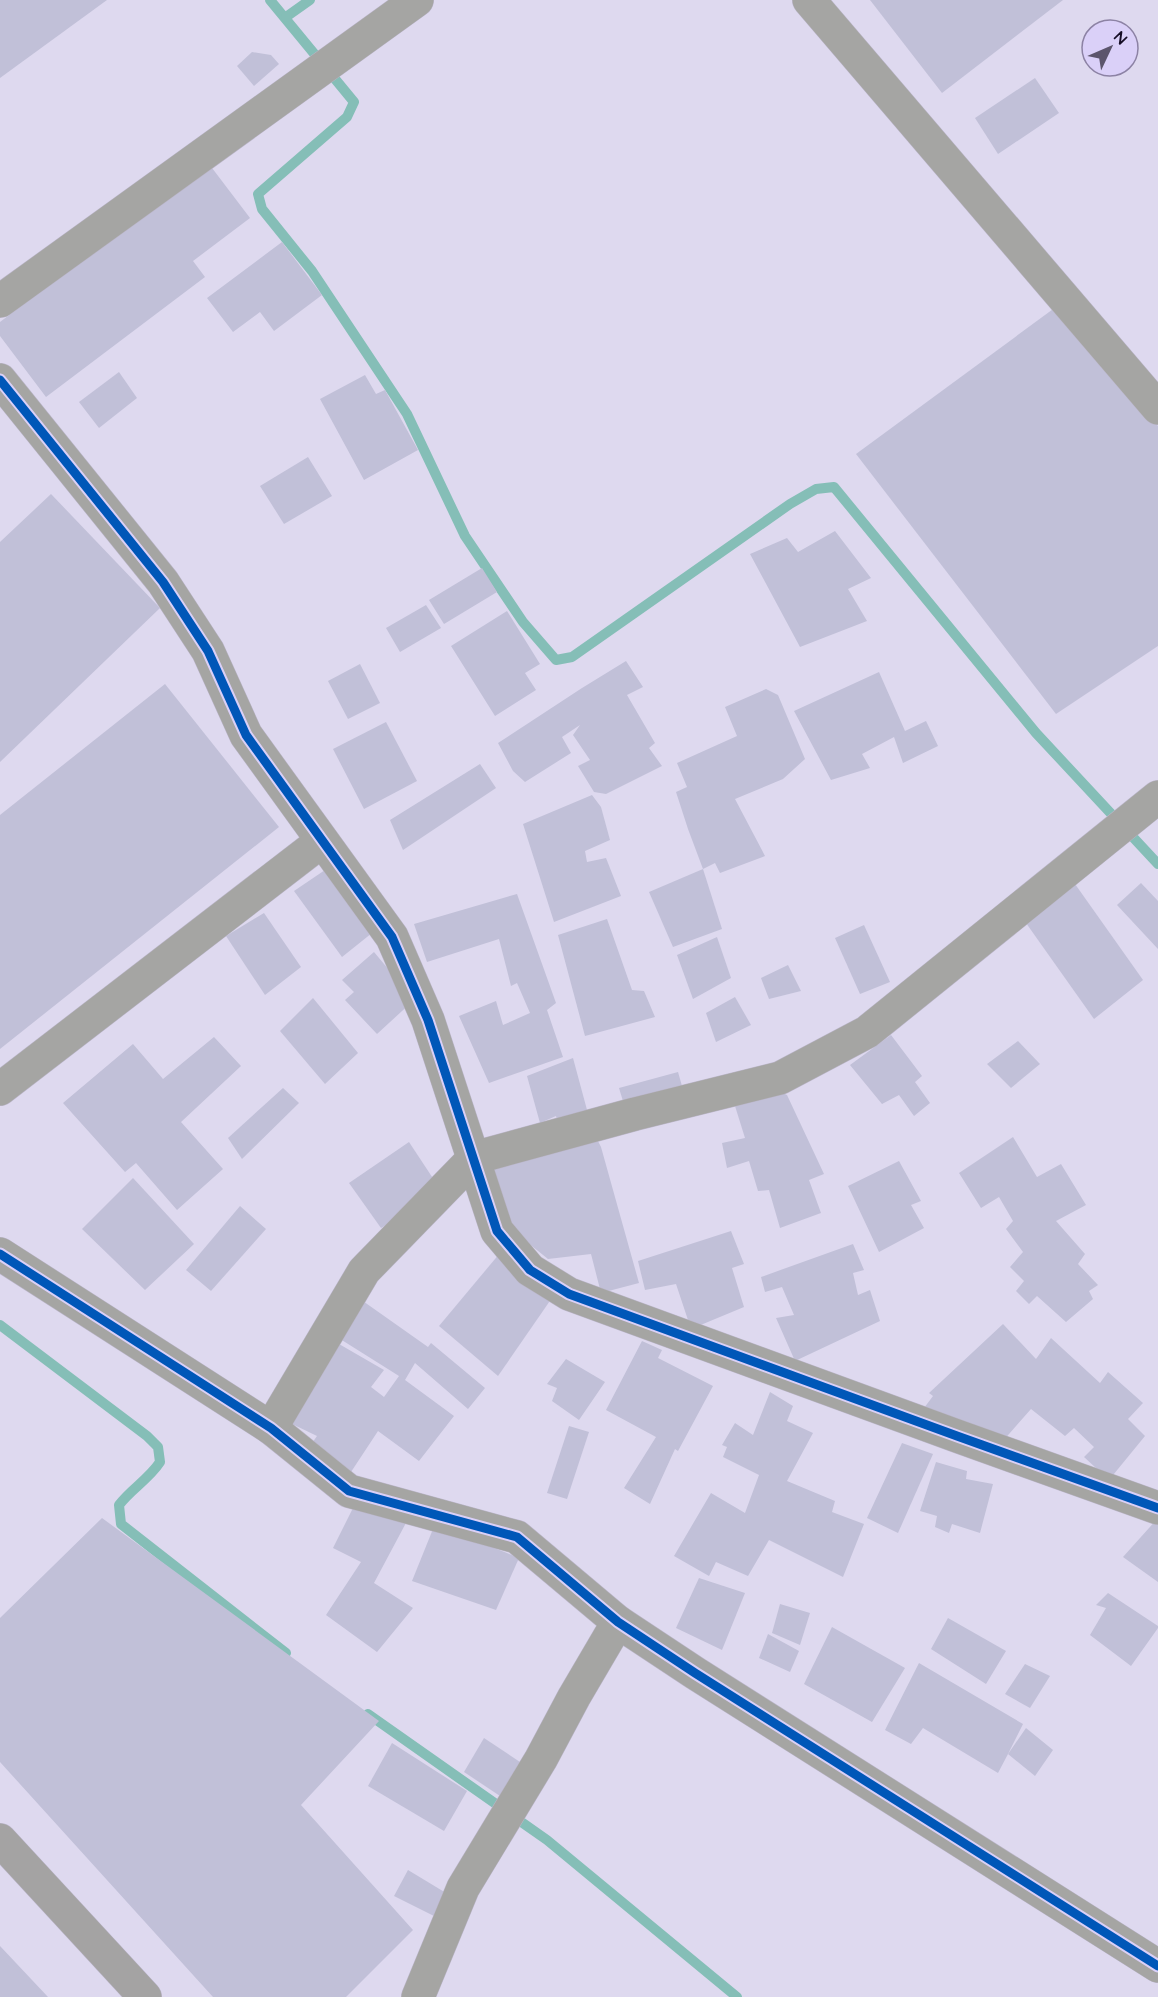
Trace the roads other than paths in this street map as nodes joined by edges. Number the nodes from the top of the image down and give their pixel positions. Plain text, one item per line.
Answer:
1 (417, 0) edge
2 (809, 0) edge
3 (0, 301) edge
4 (0, 380) edge
5 (1158, 408) edge
6 (1158, 796) edge
7 (322, 841) junction
8 (0, 1089) edge
9 (474, 1158) junction
10 (0, 1254) edge
11 (271, 1428) junction
12 (1158, 1508) edge
13 (618, 1622) junction
14 (0, 1840) edge
15 (1158, 1966) edge
16 (145, 1997) edge
17 (418, 1997) edge

1 - 3 street
2 - 5 street
4 - 7 street
6 - 9 street
7 - 8 street
7 - 9 street
9 - 11 street
9 - 12 street
10 - 11 street
11 - 13 street
13 - 15 street
13 - 17 street
14 - 16 street

